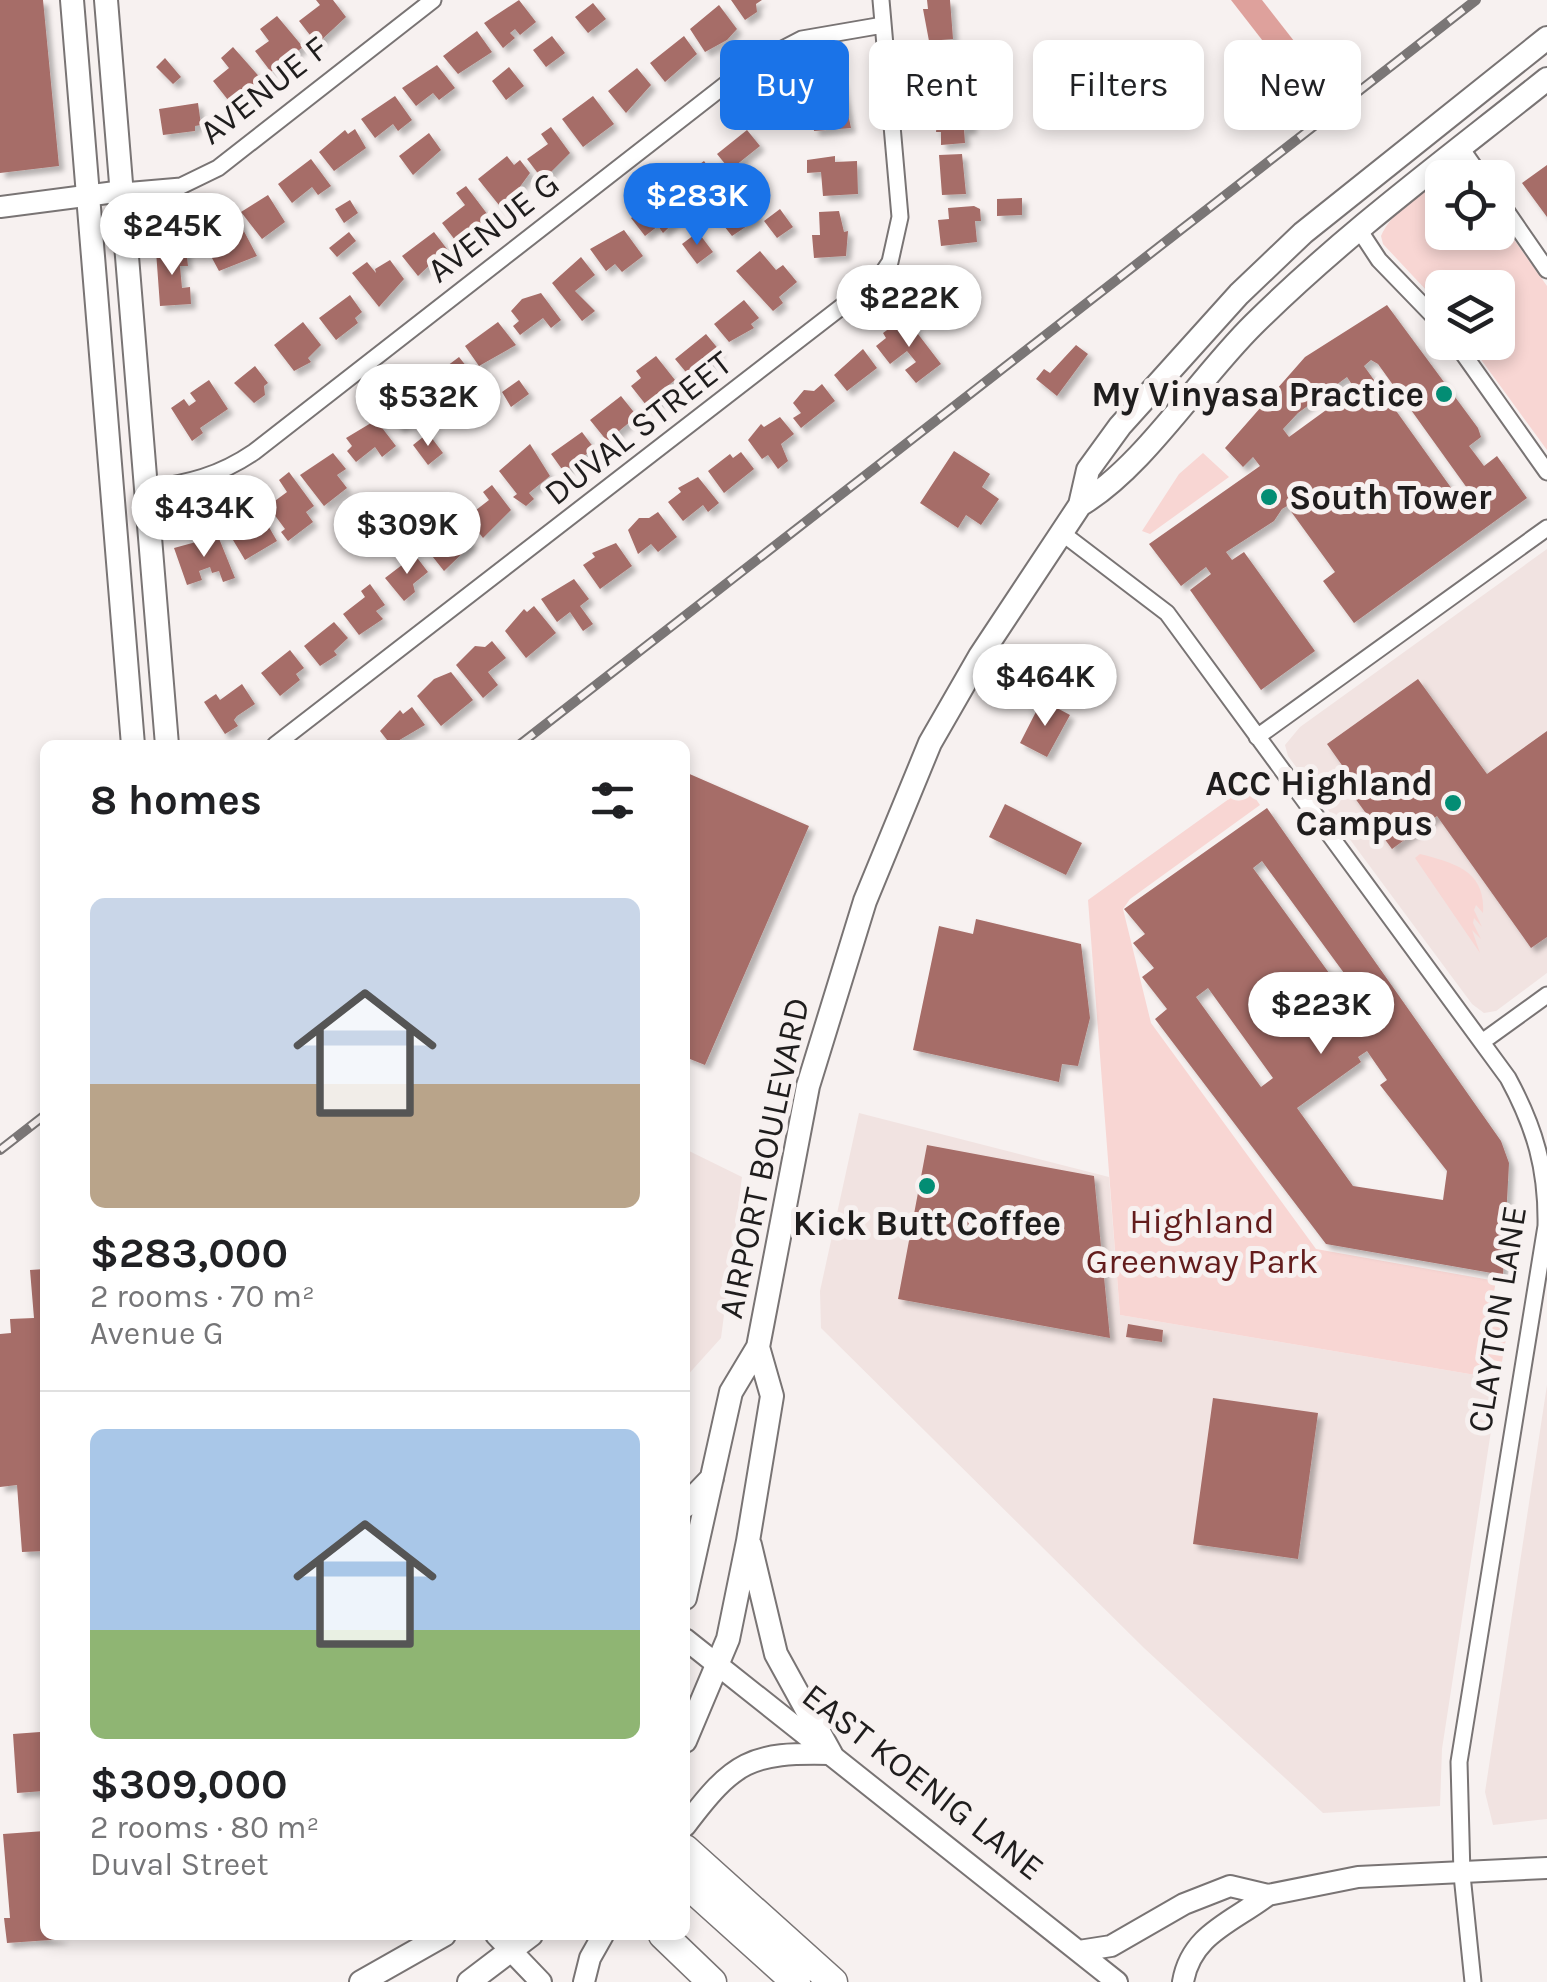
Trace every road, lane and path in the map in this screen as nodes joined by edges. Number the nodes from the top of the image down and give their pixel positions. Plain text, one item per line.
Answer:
1 (72, 0) edge
2 (106, 0) edge
3 (433, 0) edge
4 (881, 0) edge
5 (883, 24) junction
6 (1547, 38) edge
7 (1547, 79) edge
8 (1460, 148) junction
9 (1469, 160) edge
10 (1374, 175) junction
11 (123, 192) junction
12 (90, 194) junction
13 (0, 207) edge
14 (1515, 224) edge
15 (1358, 228) junction
16 (1547, 270) edge
17 (1425, 308) edge
18 (1468, 360) edge
19 (1547, 472) edge
20 (147, 488) junction
21 (1080, 505) junction
22 (1547, 528) edge
23 (1062, 533) junction
24 (1257, 736) junction
25 (133, 740) edge
26 (167, 740) edge
27 (281, 740) edge
28 (1547, 996) edge
29 (1482, 1042) junction
30 (758, 1347) junction
31 (714, 1475) junction
32 (690, 1501) edge
33 (748, 1540) junction
34 (690, 1577) edge
35 (690, 1642) edge
36 (719, 1666) junction
37 (690, 1730) edge
38 (831, 1754) junction
39 (690, 1819) edge
40 (690, 1856) edge
41 (1547, 1868) edge
42 (1462, 1875) junction
43 (690, 1884) edge
44 (1268, 1895) junction
45 (719, 1897) junction
46 (600, 1940) edge
47 (668, 1940) edge
48 (504, 1943) edge
49 (411, 1944) edge
50 (1079, 1951) junction
51 (361, 1982) edge
52 (469, 1982) edge
53 (541, 1982) edge
54 (584, 1982) edge
55 (712, 1982) edge
56 (796, 1982) edge
57 (833, 1982) edge
58 (1117, 1982) edge
59 (1182, 1982) edge
60 (1473, 1982) edge

1 - 12 main road
2 - 11 main road
3 - 11 street, AVENUE F
4 - 5 street
5 - 20 street, AVENUE G
5 - 27 street, DUVAL STREET
6 - 10 main road, AIRPORT BOULEVARD
7 - 8 main road, AIRPORT BOULEVARD
8 - 9 street
8 - 15 main road, AIRPORT BOULEVARD
10 - 15 main road
10 - 21 main road, AIRPORT BOULEVARD
11 - 12 main road, AVENUE F
11 - 20 main road
12 - 13 main road, AVENUE F
12 - 25 main road
14 - 16 street
15 - 17 street
15 - 21 main road, AIRPORT BOULEVARD
18 - 19 street
20 - 26 main road
21 - 23 main road, AIRPORT BOULEVARD
22 - 24 street
23 - 24 street, CLAYTON LANE
23 - 30 main road, AIRPORT BOULEVARD
24 - 29 street, CLAYTON LANE
28 - 29 street
29 - 42 street, CLAYTON LANE
30 - 31 main road, AIRPORT BOULEVARD
30 - 33 main road, AIRPORT BOULEVARD
31 - 32 main road
31 - 34 main road, AIRPORT BOULEVARD
33 - 36 main road, AIRPORT BOULEVARD
33 - 38 main road
35 - 36 main road, EAST KOENIG LANE
36 - 37 main road, AIRPORT BOULEVARD
36 - 38 main road, EAST KOENIG LANE
38 - 39 main road
38 - 50 main road, EAST KOENIG LANE
40 - 45 highway
41 - 42 main road
42 - 44 main road
42 - 60 street, CLAYTON LANE
43 - 45 highway
44 - 50 main road
44 - 59 main road
45 - 56 highway
45 - 57 highway
46 - 54 main road
47 - 55 highway
48 - 52 main road
48 - 53 main road
49 - 51 main road
50 - 58 main road, EAST KOENIG LANE

